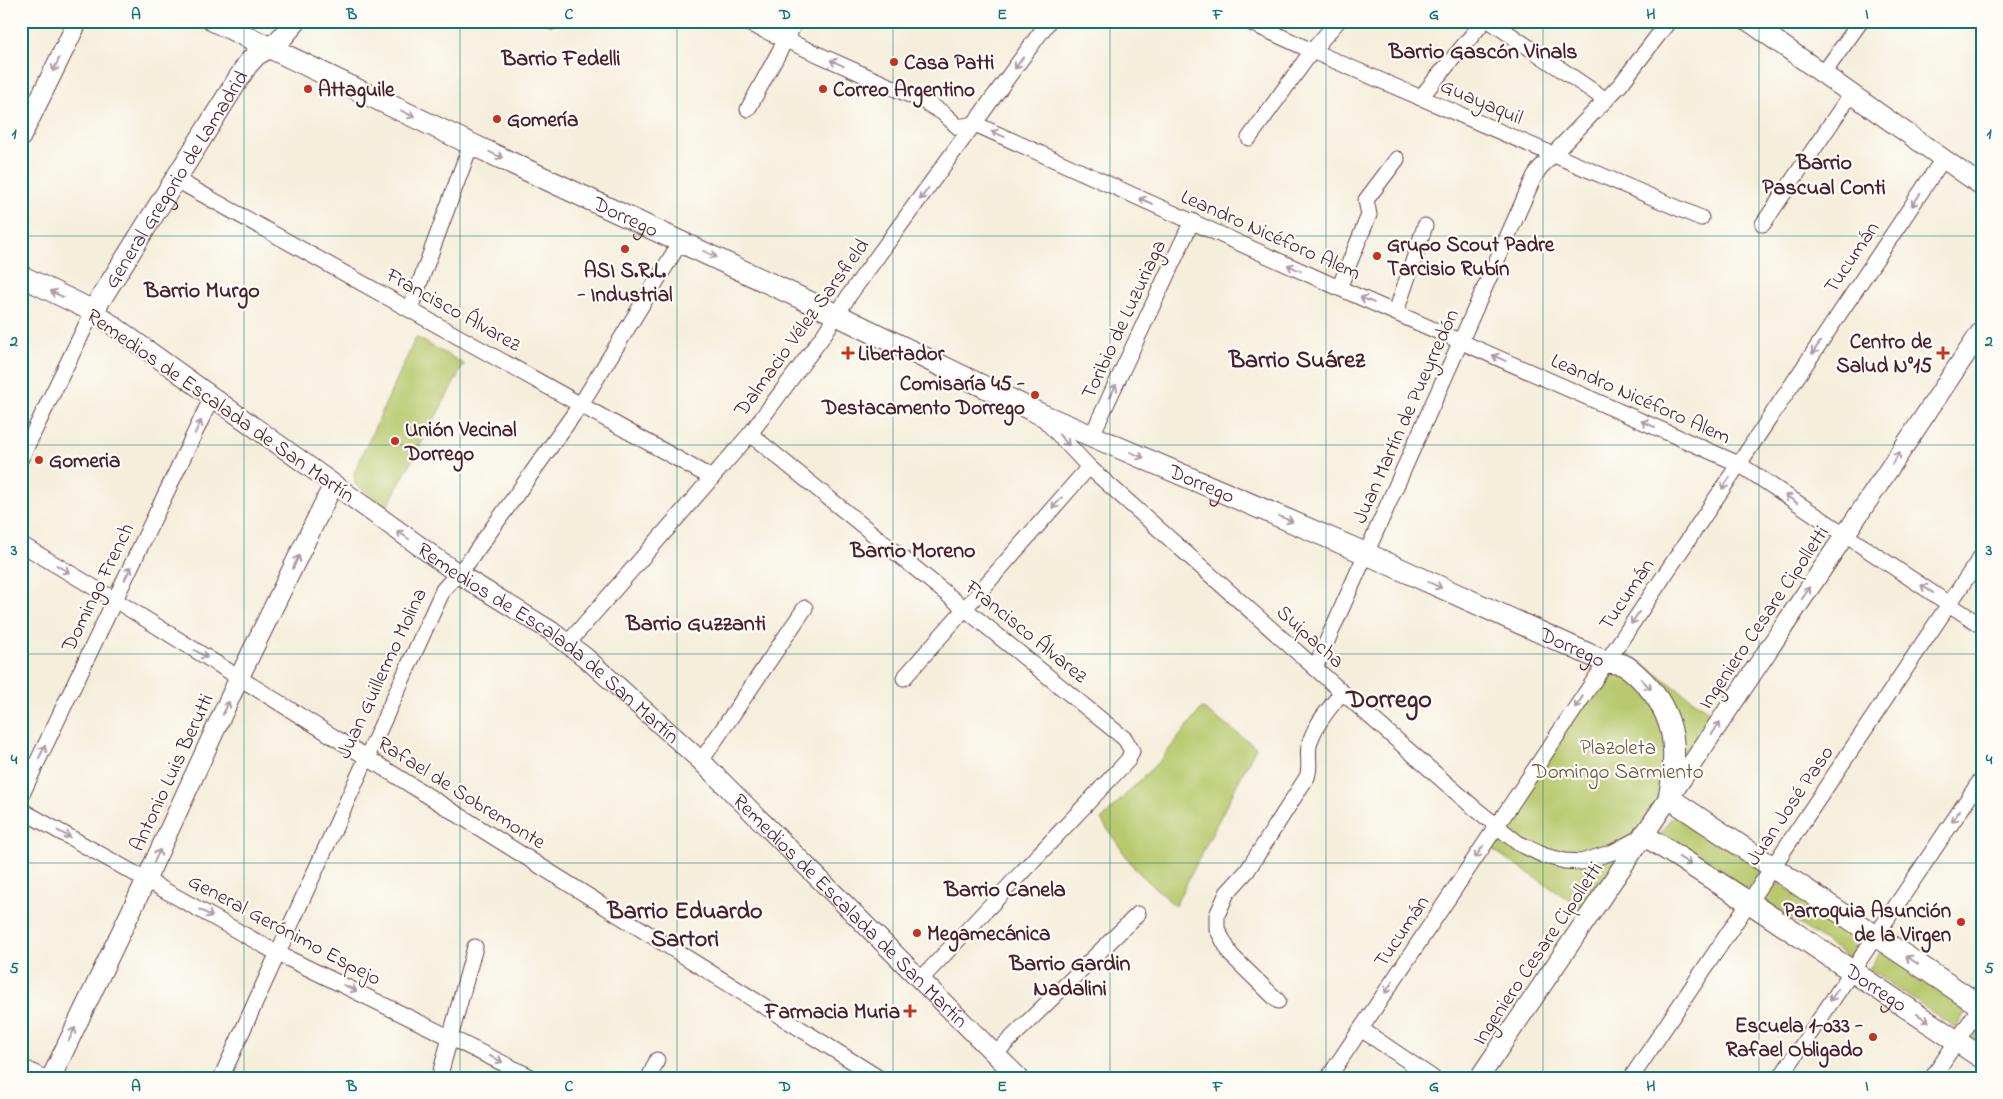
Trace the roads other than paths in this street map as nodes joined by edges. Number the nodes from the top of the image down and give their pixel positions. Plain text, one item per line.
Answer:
1 (78, 21) edge
2 (214, 21) edge
3 (296, 21) edge
4 (743, 21) edge
5 (796, 21) edge
6 (1049, 21) edge
7 (1247, 21) edge
8 (1338, 21) edge
9 (1484, 21) edge
10 (1490, 21) edge
11 (1669, 21) edge
12 (1748, 21) edge
13 (1861, 21) edge
14 (785, 40) junction
15 (270, 47) junction
16 (1312, 51) junction
17 (1823, 74) junction
18 (1851, 94) junction
19 (1420, 98) junction
20 (1606, 100) junction
21 (748, 109) dead end
22 (975, 124) junction
23 (21, 137) edge
24 (1249, 138) dead end
25 (471, 144) junction
26 (1553, 154) junction
27 (1398, 159) dead end
28 (1943, 159) junction
29 (175, 179) junction
30 (1982, 186) edge
31 (1701, 218) dead end
32 (1192, 221) junction
33 (1763, 224) dead end
34 (1426, 226) dead end
35 (681, 241) junction
36 (21, 276) edge
37 (1339, 288) junction
38 (410, 309) junction
39 (93, 311) junction
40 (1396, 312) junction
41 (837, 315) junction
42 (1982, 330) edge
43 (1461, 341) junction
44 (212, 397) junction
45 (581, 404) junction
46 (1038, 413) junction
47 (750, 434) junction
48 (1092, 435) junction
49 (21, 458) edge
50 (1739, 464) junction
51 (1089, 467) junction
52 (712, 478) junction
53 (333, 485) junction
54 (1845, 535) junction
55 (21, 544) edge
56 (1367, 554) junction
57 (1982, 555) edge
58 (457, 573) junction
59 (115, 600) junction
60 (1949, 604) junction
61 (805, 608) dead end
62 (965, 608) junction
63 (1982, 626) edge
64 (568, 642) junction
65 (1606, 662) junction
66 (1315, 668) junction
67 (239, 678) junction
68 (904, 678) dead end
69 (1342, 692) junction
70 (366, 757) junction
71 (701, 761) junction
72 (1982, 778) edge
73 (21, 796) edge
74 (1669, 798) junction
75 (21, 810) edge
76 (1496, 826) junction
77 (1644, 835) junction
78 (1773, 868) junction
79 (146, 880) junction
80 (1750, 903) junction
81 (1138, 914) dead end
82 (1876, 935) junction
83 (475, 947) dead end
84 (278, 953) junction
85 (1851, 971) junction
86 (921, 980) junction
87 (1278, 1001) dead end
88 (1981, 1006) edge
89 (1361, 1030) junction
90 (451, 1037) junction
91 (1957, 1041) junction
92 (995, 1054) junction
93 (1982, 1058) edge
94 (657, 1060) dead end
95 (21, 1066) edge
96 (44, 1078) edge
97 (51, 1078) edge
98 (220, 1078) edge
99 (439, 1078) edge
100 (533, 1078) edge
101 (648, 1078) edge
102 (879, 1078) edge
103 (1019, 1078) edge
104 (1328, 1078) edge
105 (1433, 1078) edge
106 (1480, 1078) edge
107 (1631, 1078) edge
108 (1780, 1078) edge
109 (1932, 1078) edge

1 -> 23 street
2 - 15 main road, Dorrego
3 - 15 main road, General Gregorio de Lamadrid
4 - 14 street, Leandro Nicéforo Alem
5 - 14 street
6 -> 22 street, Dalmacio Vélez Sarsfield
7 - 16 street, Guayaquil
8 - 16 street
9 - 19 street
10 - 20 street
11 - 20 street, Juan Martín de Pueyrredón
12 - 17 street
13 - 17 street
14 - 21 street
22 -> 14 street, Leandro Nicéforo Alem
15 -> 25 main road, Dorrego
15 - 29 main road, General Gregorio de Lamadrid
16 - 19 street, Guayaquil
16 - 24 street
17 - 18 street
18 - 28 street
18 - 33 street
19 - 26 street, Guayaquil
20 - 26 street, Juan Martín de Pueyrredón
32 -> 22 street, Leandro Nicéforo Alem
22 -> 41 street, Dalmacio Vélez Sarsfield
25 -> 35 main road, Dorrego
25 - 38 street
26 - 31 street, Guayaquil
26 - 43 street, Juan Martín de Pueyrredón
27 - 37 street
28 - 30 street
28 -> 50 street, Tucumán
29 - 38 street, Francisco Álvarez
29 - 39 main road, General Gregorio de Lamadrid
37 -> 32 street, Leandro Nicéforo Alem
48 -> 32 street, Toribio de Luzuriaga
34 - 40 street
35 -> 41 main road, Dorrego
35 - 45 street, Juan Guillermo Molina
39 -> 36 main road, Remedios de Escalada de San Martín
40 -> 37 street, Leandro Nicéforo Alem
38 - 45 street, Francisco Álvarez
39 - 44 street, Remedios de Escalada de San Martín
39 - 49 street, General Gregorio de Lamadrid
40 - 43 street, Leandro Nicéforo Alem
41 - 46 main road, Dorrego
41 - 47 street, Dalmacio Vélez Sarsfield
54 -> 42 street, Ingeniero Cesare Cipolletti
50 -> 43 street, Leandro Nicéforo Alem
43 - 56 street, Juan Martín de Pueyrredón
44 - 53 street, Remedios de Escalada de San Martín
59 -> 44 street, Domingo French
45 - 52 street, Francisco Álvarez
45 - 58 street, Juan Guillermo Molina
46 - 48 main road, Dorrego
46 -> 51 street, Dorrego
47 - 52 street, Dalmacio Vélez Sarsfield
47 - 62 street, Francisco Álvarez
48 -> 56 main road, Dorrego
54 -> 50 street, Leandro Nicéforo Alem
50 -> 65 street, Tucumán
51 -> 62 street
51 - 66 street, Suipacha
52 - 64 street, Dalmacio Vélez Sarsfield
58 -> 53 street, Remedios de Escalada de San Martín
67 -> 53 street, Antonio Luis Berutti
60 -> 54 street, Leandro Nicéforo Alem
74 -> 54 street, Ingeniero Cesare Cipolletti
55 -> 59 street, Rafael de Sobremonte
56 -> 65 main road, Dorrego
56 - 66 street, Juan Martín de Pueyrredón
57 - 60 street, Juan José Paso
58 - 64 street, Remedios de Escalada de San Martín
58 - 70 street, Juan Guillermo Molina
59 -> 67 street, Rafael de Sobremonte
73 -> 59 street, Domingo French
60 - 63 street, Leandro Nicéforo Alem
60 - 78 street, Juan José Paso
61 - 71 street
62 - 68 street
62 - 86 street, Francisco Álvarez
64 - 71 street, Remedios de Escalada de San Martín
65 -> 74 main road, Dorrego
65 -> 76 street, Tucumán
66 - 69 street, Suipacha
67 - 70 street, Rafael de Sobremonte
79 -> 67 street, Antonio Luis Berutti
69 - 76 street, Suipacha
69 - 87 street
70 - 84 street, Juan Guillermo Molina
70 - 102 street, Rafael de Sobremonte
71 - 86 street, Remedios de Escalada de San Martín
72 -> 82 street
74 - 77 street, Ingeniero Cesare Cipolletti
74 - 78 main road, Dorrego
75 -> 79 street, General Gerónimo Espejo
76 - 77 street, Suipacha
76 -> 89 street, Tucumán
77 -> 80 main road, Dorrego
77 - 106 street, Ingeniero Cesare Cipolletti
78 - 80 street, Juan José Paso
78 - 82 main road, Dorrego
79 -> 84 street, General Gerónimo Espejo
97 -> 79 street, Antonio Luis Berutti
80 - 85 main road, Dorrego
80 - 107 street, Juan José Paso
81 - 92 street
82 - 85 street
88 -> 82 main road, Dorrego
83 - 90 street
84 -> 90 street, General Gerónimo Espejo
84 - 98 street, Juan Guillermo Molina
85 -> 91 main road, Dorrego
85 -> 108 street
86 - 92 street, Remedios de Escalada de San Martín
88 - 91 street
89 - 104 street, Tucumán
89 - 105 street
90 - 99 street
90 -> 100 street, General Gerónimo Espejo
91 - 93 main road, Dorrego
91 - 109 street
92 - 103 street, Remedios de Escalada de San Martín
94 - 101 street
95 - 96 street

